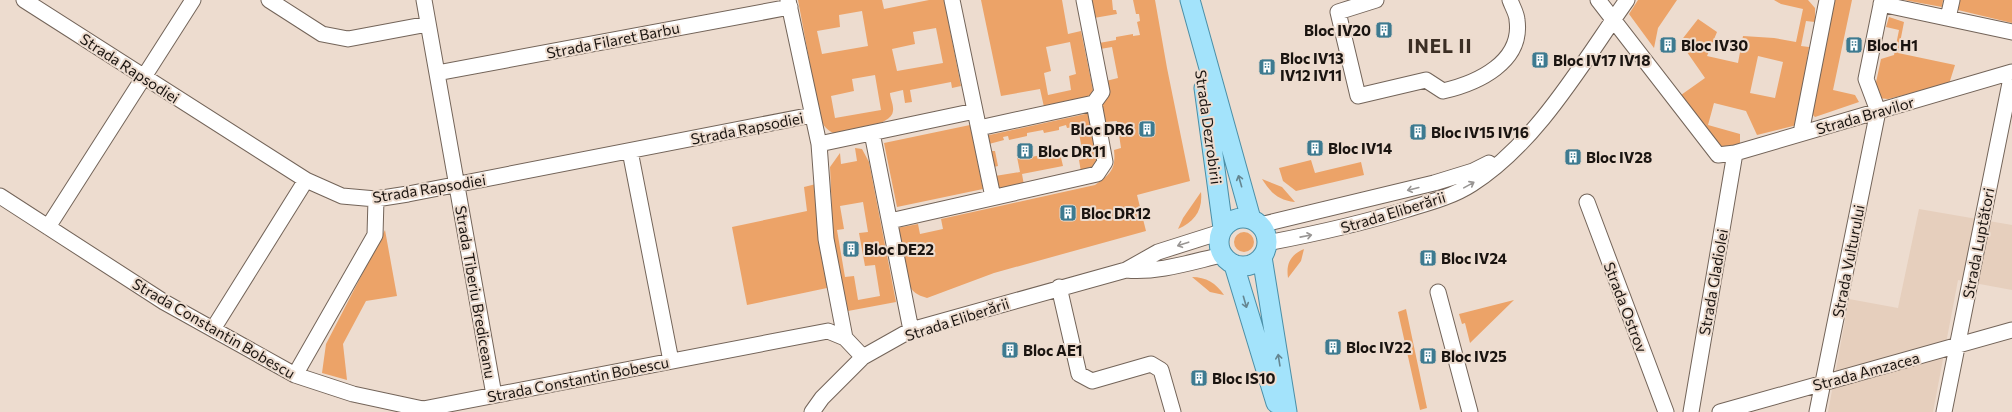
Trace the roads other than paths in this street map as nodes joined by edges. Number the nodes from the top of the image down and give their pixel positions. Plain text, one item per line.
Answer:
1 (24, 0) edge
2 (193, 0) edge
3 (269, 0) edge
4 (424, 0) edge
5 (952, 0) edge
6 (1084, 0) edge
7 (1190, 0) edge
8 (1376, 0) edge
9 (1510, 0) edge
10 (1598, 0) edge
11 (1627, 0) edge
12 (1827, 0) edge
13 (1952, 0) edge
14 (1882, 2) edge
15 (789, 3) edge
16 (1948, 18) junction
17 (1613, 20) junction
18 (428, 24) junction
19 (1196, 25) junction
20 (2012, 32) edge
21 (2012, 72) edge
22 (437, 73) junction
23 (144, 77) junction
24 (1094, 103) junction
25 (975, 111) junction
26 (1878, 111) junction
27 (812, 115) junction
28 (979, 128) junction
29 (872, 132) junction
30 (1801, 134) junction
31 (1525, 140) junction
32 (819, 144) junction
33 (630, 151) junction
34 (1735, 153) junction
35 (306, 180) junction
36 (457, 185) junction
37 (0, 196) edge
38 (993, 198) junction
39 (376, 199) junction
40 (1587, 202) dead end
41 (890, 221) junction
42 (1256, 222) junction
43 (48, 227) junction
44 (1222, 230) junction
45 (1265, 250) junction
46 (1228, 260) junction
47 (1126, 270) junction
48 (1060, 288) junction
49 (1438, 292) dead end
50 (213, 329) junction
51 (911, 330) junction
52 (2012, 330) edge
53 (846, 338) junction
54 (1957, 346) junction
55 (863, 357) junction
56 (671, 361) junction
57 (294, 375) junction
58 (1823, 383) junction
59 (494, 395) junction
60 (812, 412) edge
61 (1173, 412) edge
62 (1279, 412) edge
63 (1287, 412) edge
64 (1470, 412) edge
65 (1666, 412) edge
66 (1691, 412) edge
67 (1720, 412) edge
68 (1817, 412) edge
69 (1944, 412) edge

1 - 23 street, Strada Rapsodiei
2 - 23 street
3 - 18 street
4 - 18 street, Strada Tiberiu Brediceanu
5 - 25 street
6 - 24 street
7 - 19 main road, Strada Dezrobirii
8 - 9 street
10 - 17 street
11 - 17 street, Strada Eliberării
12 - 30 street
13 - 16 street
14 - 16 street
14 - 26 street
15 - 22 street, Strada Filaret Barbu
15 - 27 street
16 - 20 street
17 - 31 street, Strada Eliberării
17 - 34 street, Strada Bravilor
18 - 22 street, Strada Tiberiu Brediceanu
42 -> 19 main road, Strada Dezrobirii
19 - 44 main road, Strada Dezrobirii
21 - 26 street, Strada Bravilor
21 - 54 street, Strada Luptători
22 - 36 street, Strada Tiberiu Brediceanu
23 - 35 street, Strada Rapsodiei
23 - 43 street
24 - 28 street
24 - 38 street
25 - 28 street
25 - 29 street
26 - 30 street, Strada Bravilor
26 - 58 street, Strada Vulturului
27 - 32 street
27 - 33 street, Strada Rapsodiei
28 - 38 street
29 - 32 street
29 - 41 street
30 - 34 street, Strada Bravilor
31 -> 42 street, Strada Eliberării
45 -> 31 street, Strada Eliberării
32 - 53 street
33 - 36 street, Strada Rapsodiei
33 - 56 street
34 - 66 street, Strada Gladiolei
35 - 39 street, Strada Rapsodiei
35 - 50 street
36 - 39 street, Strada Rapsodiei
36 - 59 street, Strada Tiberiu Brediceanu
37 - 43 street, Strada Constantin Bobescu
38 - 41 street
39 - 57 street
40 - 65 street, Strada Ostrov
41 - 51 street
42 - 44 main road
42 - 45 main road, Strada Dezrobirii
43 - 50 street, Strada Constantin Bobescu
44 - 46 main road, Strada Dezrobirii
44 -> 47 street, Strada Eliberării
45 - 46 main road
63 -> 45 main road, Strada Dezrobirii
46 - 47 street, Strada Eliberării
46 -> 62 main road, Strada Dezrobirii
47 - 48 street, Strada Eliberării
48 - 51 street, Strada Eliberării
48 - 61 street
49 - 64 street
50 - 57 street, Strada Constantin Bobescu
51 - 55 street, Strada Eliberării
52 - 54 street, Strada Amzacea
53 - 55 street, Strada Constantin Bobescu
53 - 56 street, Strada Constantin Bobescu
54 - 58 street, Strada Amzacea
54 - 69 street, Strada Luptători
55 - 60 street, Strada Eliberării
56 - 59 street, Strada Constantin Bobescu
57 - 59 street, Strada Constantin Bobescu
58 - 67 street, Strada Amzacea
58 - 68 street, Strada Vulturului

